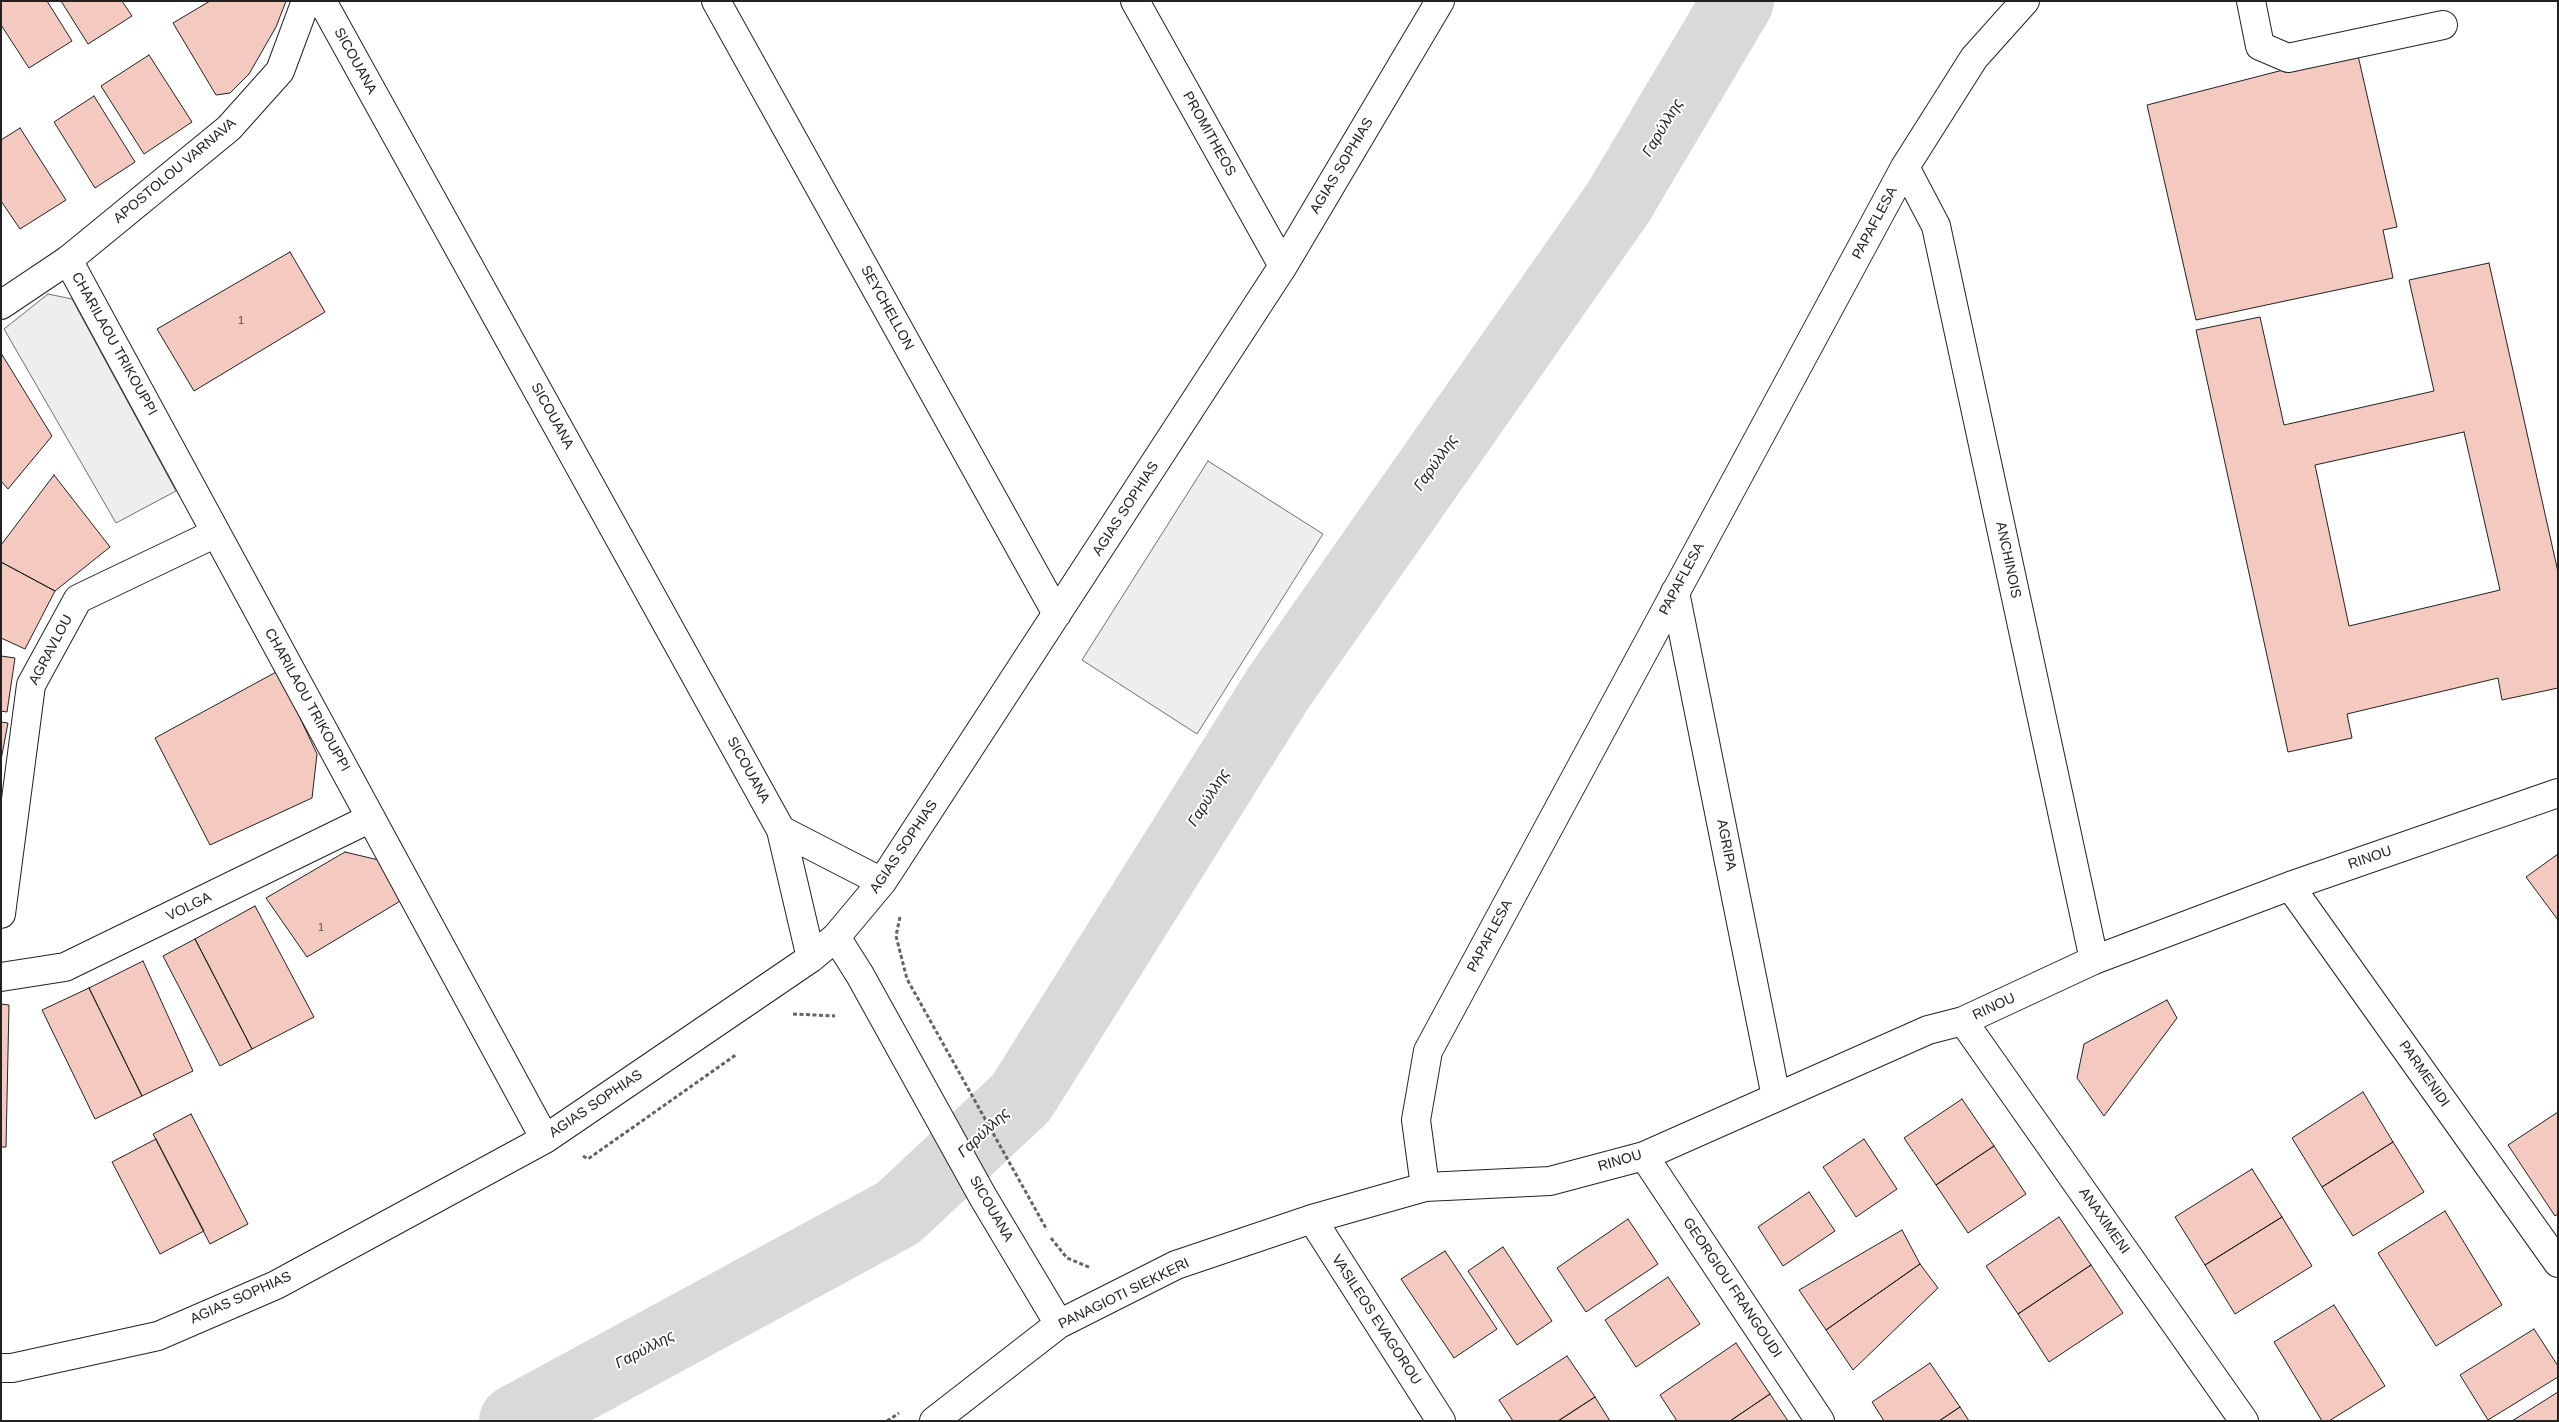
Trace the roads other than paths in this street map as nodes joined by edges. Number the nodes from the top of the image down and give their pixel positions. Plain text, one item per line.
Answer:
1 (306, 1) edge
2 (322, 1) edge
3 (716, 1) edge
4 (1135, 1) edge
5 (1440, 1) edge
6 (2025, 1) edge
7 (2251, 1) edge
8 (2442, 26) dead end
9 (1905, 167) junction
10 (68, 260) junction
11 (1283, 266) junction
12 (1, 305) edge
13 (216, 533) junction
14 (1675, 592) junction
15 (1057, 614) junction
16 (2558, 793) edge
17 (372, 818) junction
18 (781, 830) junction
19 (882, 882) junction
20 (2290, 886) junction
21 (1, 914) edge
22 (836, 937) junction
23 (811, 958) junction
24 (2094, 960) junction
25 (1, 977) edge
26 (1963, 1021) junction
27 (1776, 1097) junction
28 (545, 1139) junction
29 (1644, 1156) junction
30 (1425, 1187) junction
31 (1312, 1219) junction
32 (2558, 1262) edge
33 (1059, 1324) junction
34 (1, 1368) edge
35 (943, 1418) edge
36 (1441, 1421) edge
37 (1820, 1421) edge
38 (2244, 1421) edge

1 - 10 street, APOSTOLOU VARNAVA
2 - 18 street, SICOUANA
3 - 15 street, SEYCHELLON
4 - 11 street, PROMITHEOS
5 - 11 street, AGIAS SOPHIAS
6 - 9 street, PAPAFLESA
7 - 8 street
9 - 14 street, PAPAFLESA
9 - 24 street, ANCHINOIS
10 - 12 street, APOSTOLOU VARNAVA
10 - 13 street, CHARILAOU TRIKOUPPI
11 - 15 street, AGIAS SOPHIAS
13 - 17 street, CHARILAOU TRIKOUPPI
13 - 21 street, AGRAVLOU
14 - 27 street, AGRIPA
14 - 30 street, PAPAFLESA
15 - 19 street, AGIAS SOPHIAS
16 - 20 street, RINOU
17 - 25 street, VOLGA
17 - 28 street, CHARILAOU TRIKOUPPI
18 - 19 street
18 - 23 street, SICOUANA
19 - 22 street, AGIAS SOPHIAS
20 - 24 street, RINOU
20 - 32 street, PARMENIDI
22 - 23 street, AGIAS SOPHIAS
22 - 33 street, SICOUANA
23 - 28 street, AGIAS SOPHIAS
24 - 26 street, RINOU
26 - 27 street, RINOU
26 - 38 street, ANAXIMENI
27 - 29 street, RINOU
28 - 34 street, AGIAS SOPHIAS
29 - 30 street, RINOU
29 - 37 street, GEORGIOU FRANGOUDI
30 - 31 street, PANAGIOTI SIEKKERI
31 - 33 street, PANAGIOTI SIEKKERI
31 - 36 street, VASILEOS EVAGOROU
33 - 35 street, PANAGIOTI SIEKKERI

